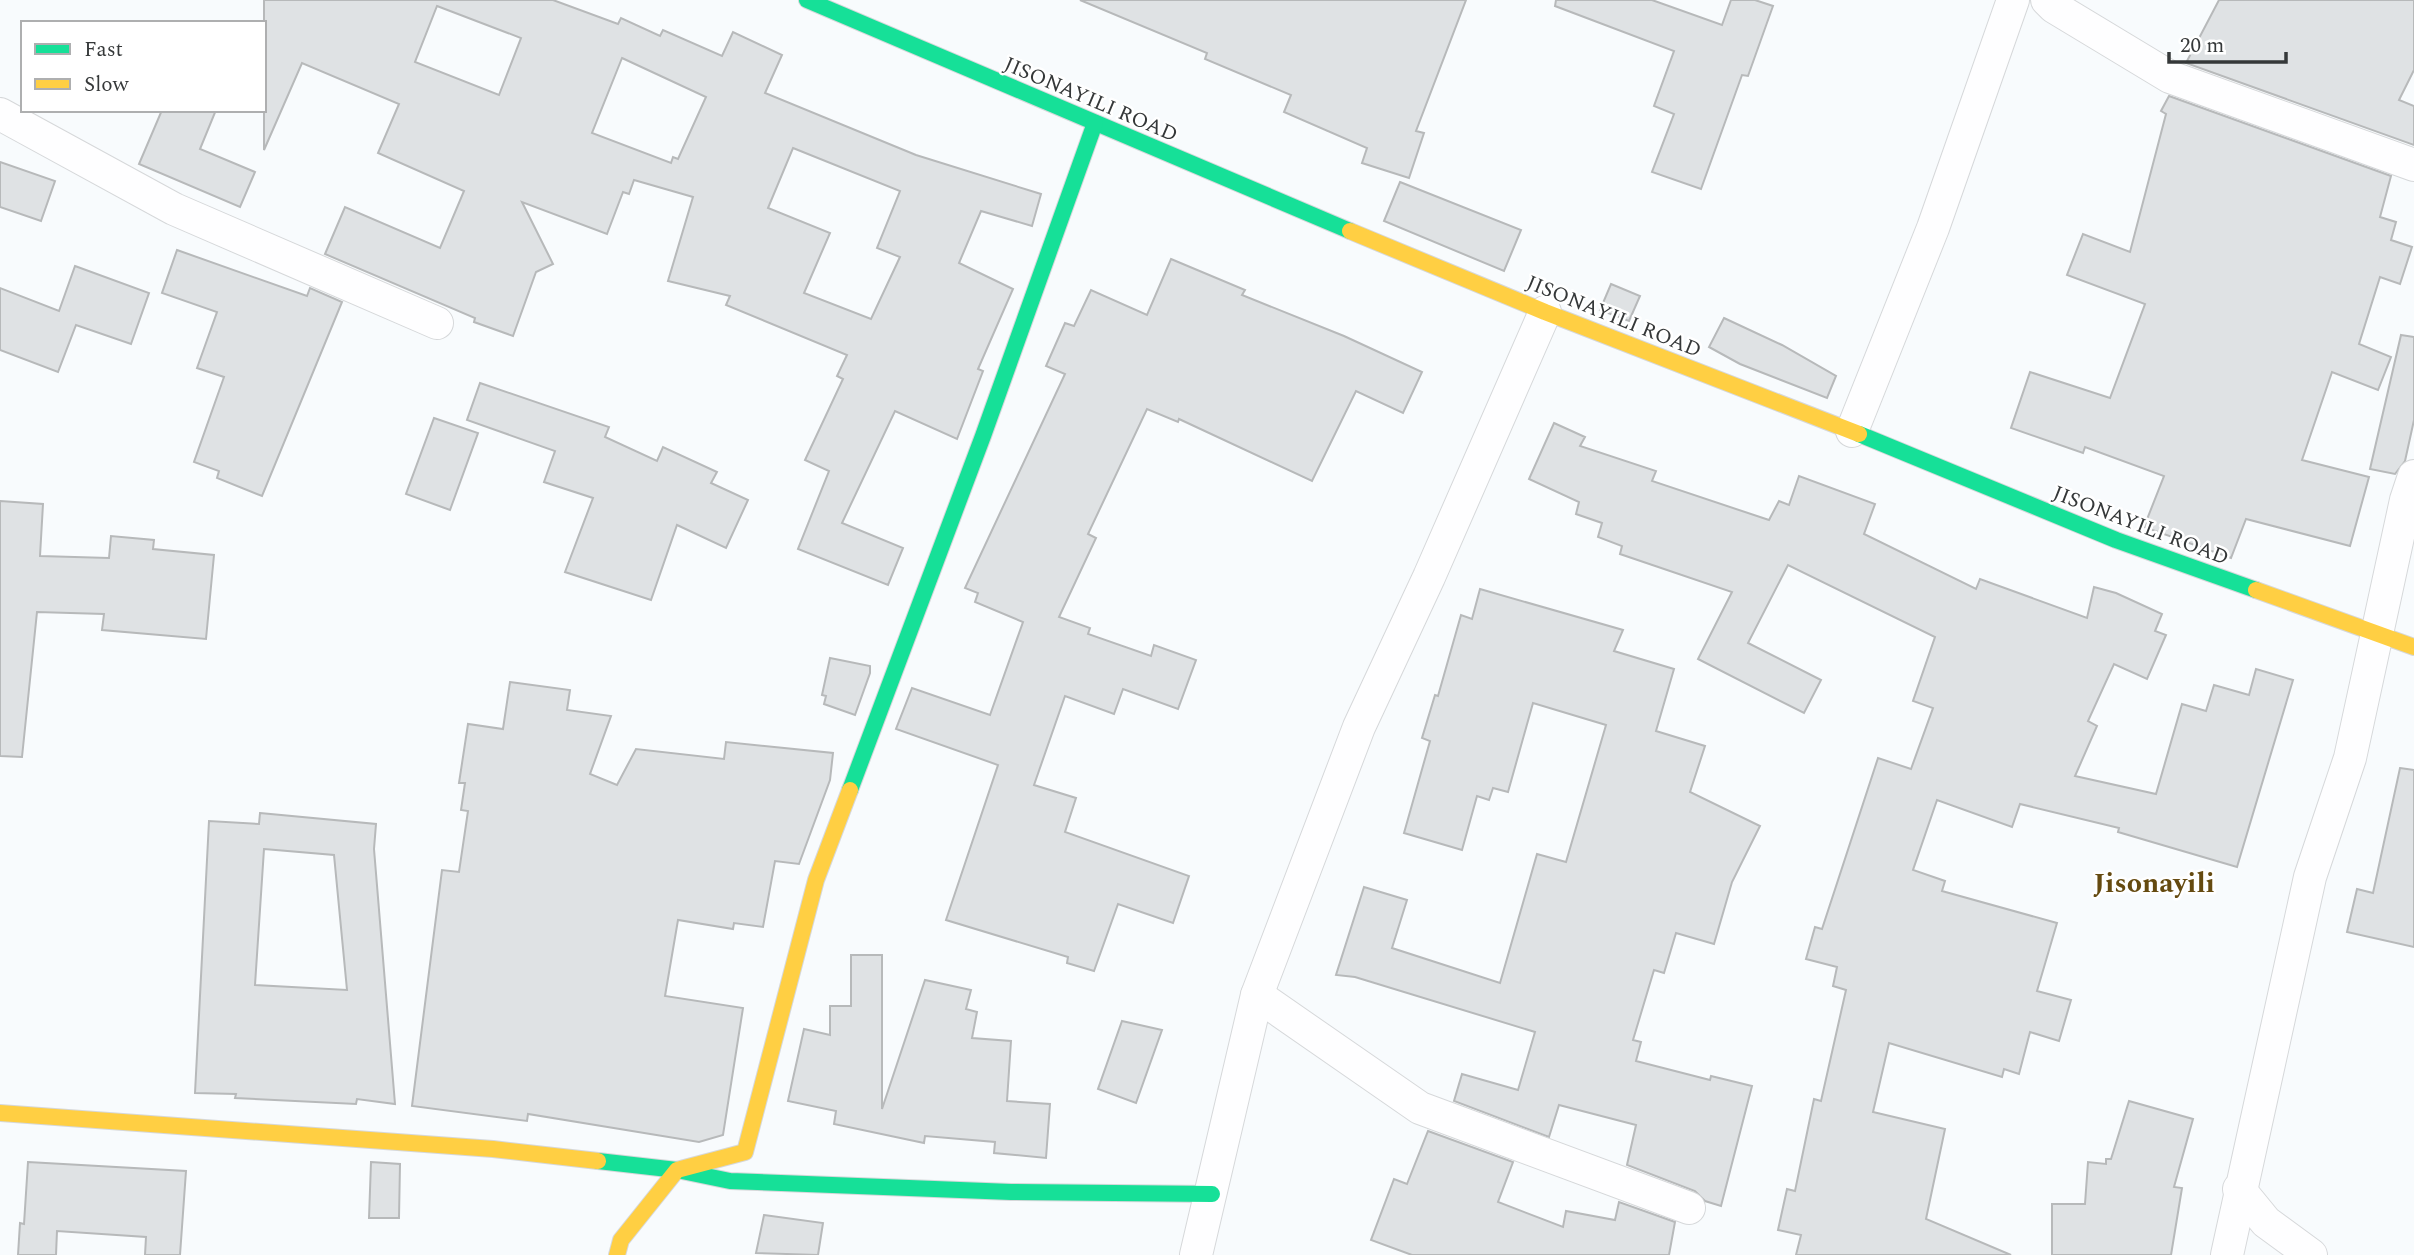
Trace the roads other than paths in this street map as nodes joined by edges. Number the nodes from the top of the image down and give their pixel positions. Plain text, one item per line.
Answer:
1 (807, 0) edge
2 (2013, 0) edge
3 (2048, 0) edge
4 (0, 114) edge
5 (1095, 123) junction
6 (2414, 165) edge
7 (1545, 312) junction
8 (437, 323) dead end
9 (1852, 431) junction
10 (2414, 476) edge
11 (2378, 636) junction
12 (2414, 648) edge
13 (1257, 995) junction
14 (0, 1113) edge
15 (677, 1170) junction
16 (2239, 1189) junction
17 (1212, 1194) junction
18 (1689, 1208) dead end
19 (617, 1255) edge
20 (1196, 1255) edge
21 (2227, 1255) edge
22 (2311, 1255) edge

1 - 5 street, JISONAYILI ROAD
2 - 9 street
3 - 6 street
4 - 8 street
5 - 7 street, JISONAYILI ROAD
5 - 15 street
7 - 9 street, JISONAYILI ROAD
7 - 13 street
9 - 11 street, JISONAYILI ROAD
10 - 11 street
11 - 12 street, JISONAYILI ROAD
11 - 16 street
13 - 17 street
13 - 18 street
14 - 15 street
15 - 17 street
15 - 19 street
16 - 21 street
16 - 22 street
17 - 20 street

